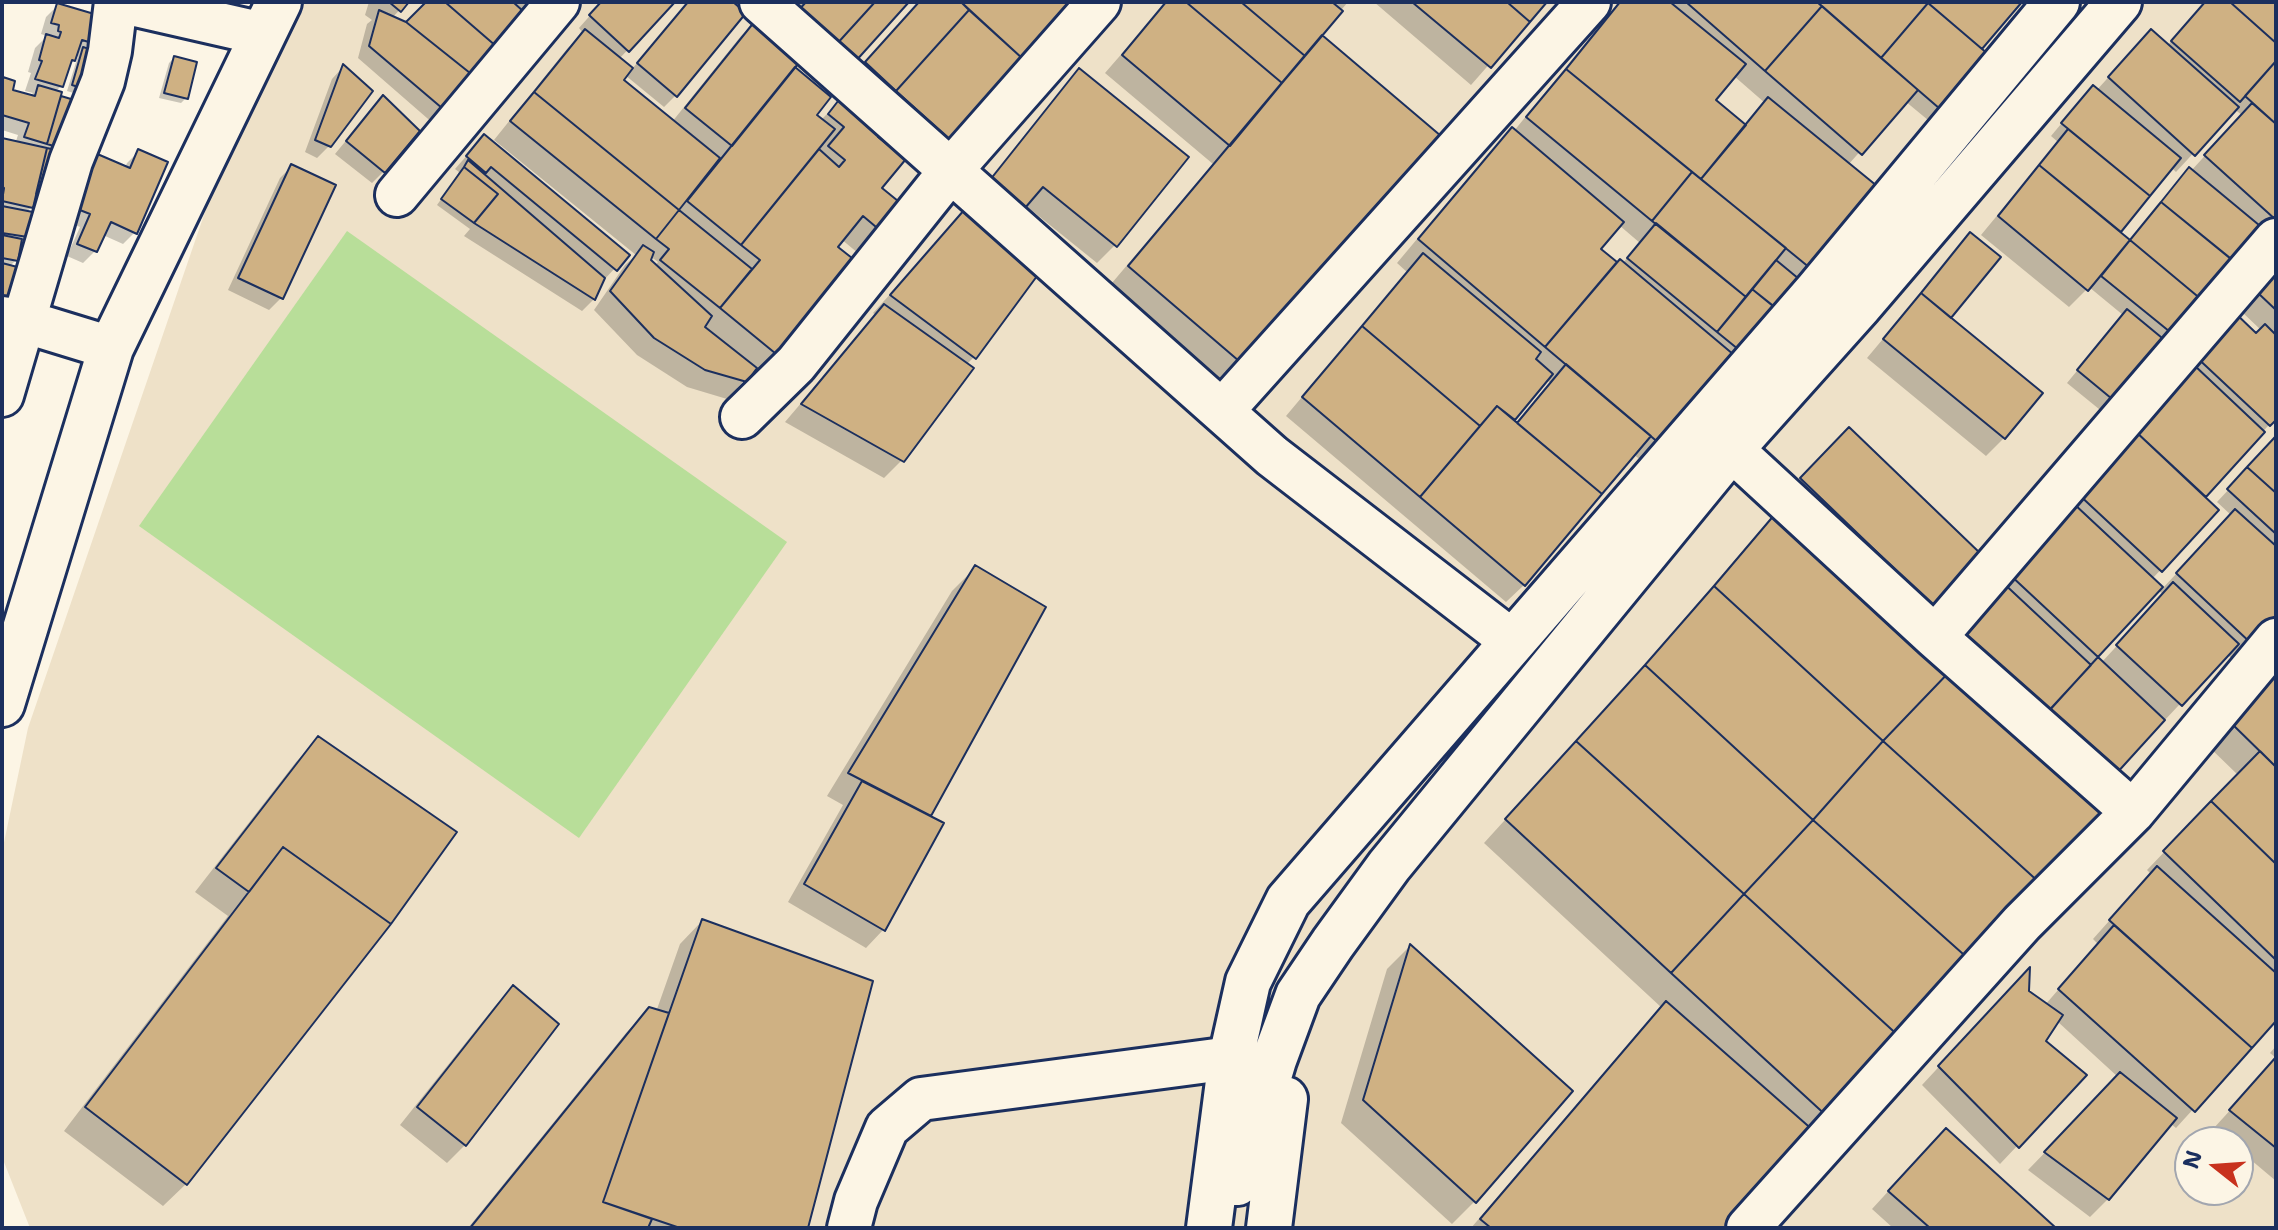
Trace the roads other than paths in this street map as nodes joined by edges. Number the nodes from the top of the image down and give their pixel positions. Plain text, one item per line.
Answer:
1 (116, 2) edge
2 (123, 2) edge
3 (558, 2) edge
4 (761, 2) edge
5 (1099, 2) edge
6 (1589, 2) edge
7 (2057, 2) edge
8 (2119, 2) edge
9 (271, 18) edge
10 (951, 170) junction
11 (397, 195) dead end
12 (2276, 240) edge
13 (12, 319) edge
14 (111, 348) junction
15 (2, 395) edge
16 (1222, 411) junction
17 (742, 417) dead end
18 (1731, 449) junction
19 (1935, 637) junction
20 (2276, 640) edge
21 (1512, 641) junction
22 (4, 688) edge
23 (2133, 812) junction
24 (1333, 943) junction
25 (1248, 982) junction
26 (1231, 1058) junction
27 (1237, 1183) junction
28 (849, 1228) edge
29 (1209, 1228) edge
30 (1233, 1228) edge
31 (1269, 1228) edge
32 (1748, 1228) edge

1 - 13 street
2 - 9 street
3 - 11 street
4 - 10 street
5 - 10 street
6 - 16 street
7 - 21 main road
8 - 18 main road
9 - 14 main road
10 - 16 street
10 - 17 street
12 - 19 street
13 - 14 street
13 - 15 street
14 - 22 main road
16 - 21 street
18 - 19 street
18 - 24 main road
19 - 23 street
20 - 23 street
21 - 25 main road
23 - 32 street
24 - 27 main road
24 - 31 main road
25 - 26 main road
25 - 27 main road
26 - 28 street
26 - 29 main road
27 - 30 main road

